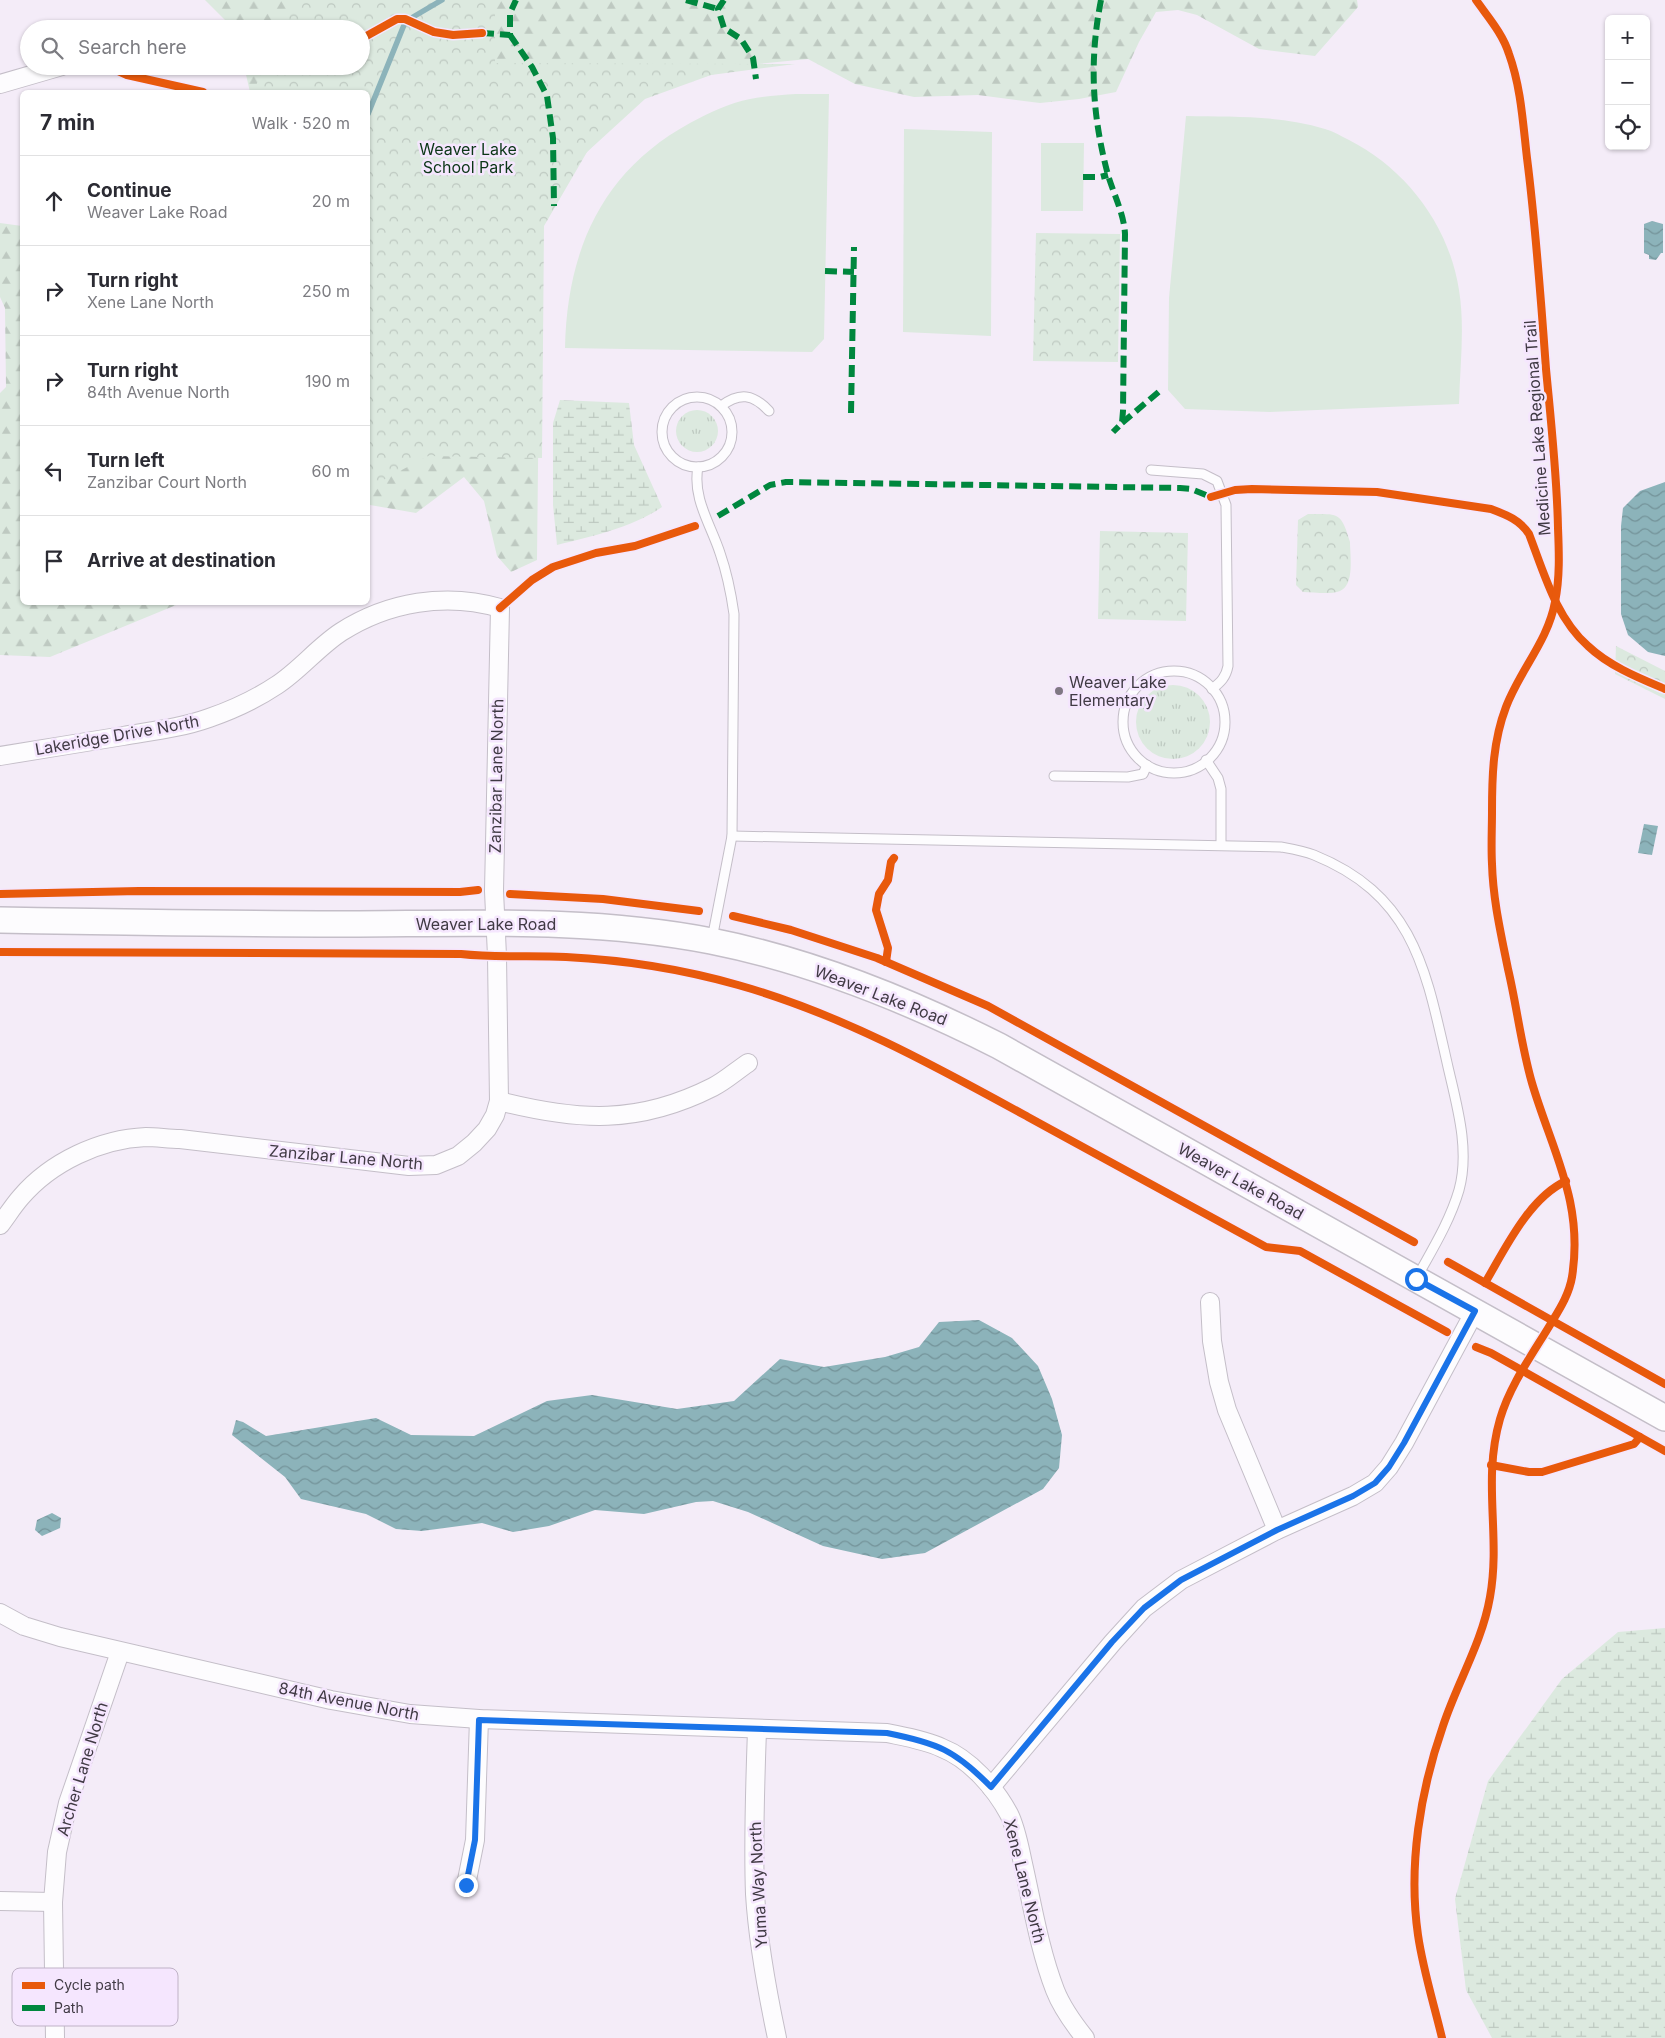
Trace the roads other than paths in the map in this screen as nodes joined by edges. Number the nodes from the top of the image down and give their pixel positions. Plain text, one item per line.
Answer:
1 (31, 75) edge
2 (0, 84) edge
3 (721, 406) junction
4 (769, 411) dead end
5 (698, 468) junction
6 (1150, 470) dead end
7 (500, 608) joint
8 (1212, 689) junction
9 (0, 756) edge
10 (1206, 760) junction
11 (1147, 765) junction
12 (1054, 776) dead end
13 (732, 836) junction
14 (1221, 846) junction
15 (0, 920) edge
16 (495, 923) junction
17 (711, 941) junction
18 (748, 1063) dead end
19 (499, 1101) junction
20 (0, 1225) edge
21 (1416, 1279) junction
22 (1210, 1302) dead end
23 (1475, 1311) junction
24 (1665, 1418) edge
25 (1277, 1530) junction
26 (0, 1613) edge
27 (120, 1652) junction
28 (479, 1720) junction
29 (756, 1730) junction
30 (991, 1787) junction
31 (466, 1885) dead end
32 (0, 1901) edge
33 (54, 1902) junction
34 (54, 1968) edge
35 (777, 2038) edge
36 (1085, 2038) edge

1 - 2 street
3 - 4 lane
3 - 5 lane
3 - 5 lane
5 - 13 lane
6 - 8 lane
7 - 9 street, Lakeridge Drive North
7 - 16 street, Zanzibar Lane North
8 - 10 lane
8 - 11 lane
10 - 11 lane
10 - 14 lane
11 - 12 lane
13 - 14 lane
13 - 17 lane
14 - 21 lane
15 - 16 main road, Weaver Lake Road
16 - 17 main road, Weaver Lake Road
16 - 19 street, Zanzibar Lane North
17 - 21 main road, Weaver Lake Road
18 - 19 street
19 - 20 street, Zanzibar Lane North
21 - 23 main road, Weaver Lake Road
22 - 25 street
23 - 24 main road, Weaver Lake Road
23 - 25 street
25 - 30 street
26 - 27 street, 84th Avenue North
27 - 28 street, 84th Avenue North
27 - 33 street, Archer Lane North
28 - 29 street, 84th Avenue North
28 - 31 street
29 - 30 street, 84th Avenue North
29 - 35 street, Yuma Way North
30 - 36 street, Xene Lane North
32 - 33 street
33 - 34 street, Archer Lane North

